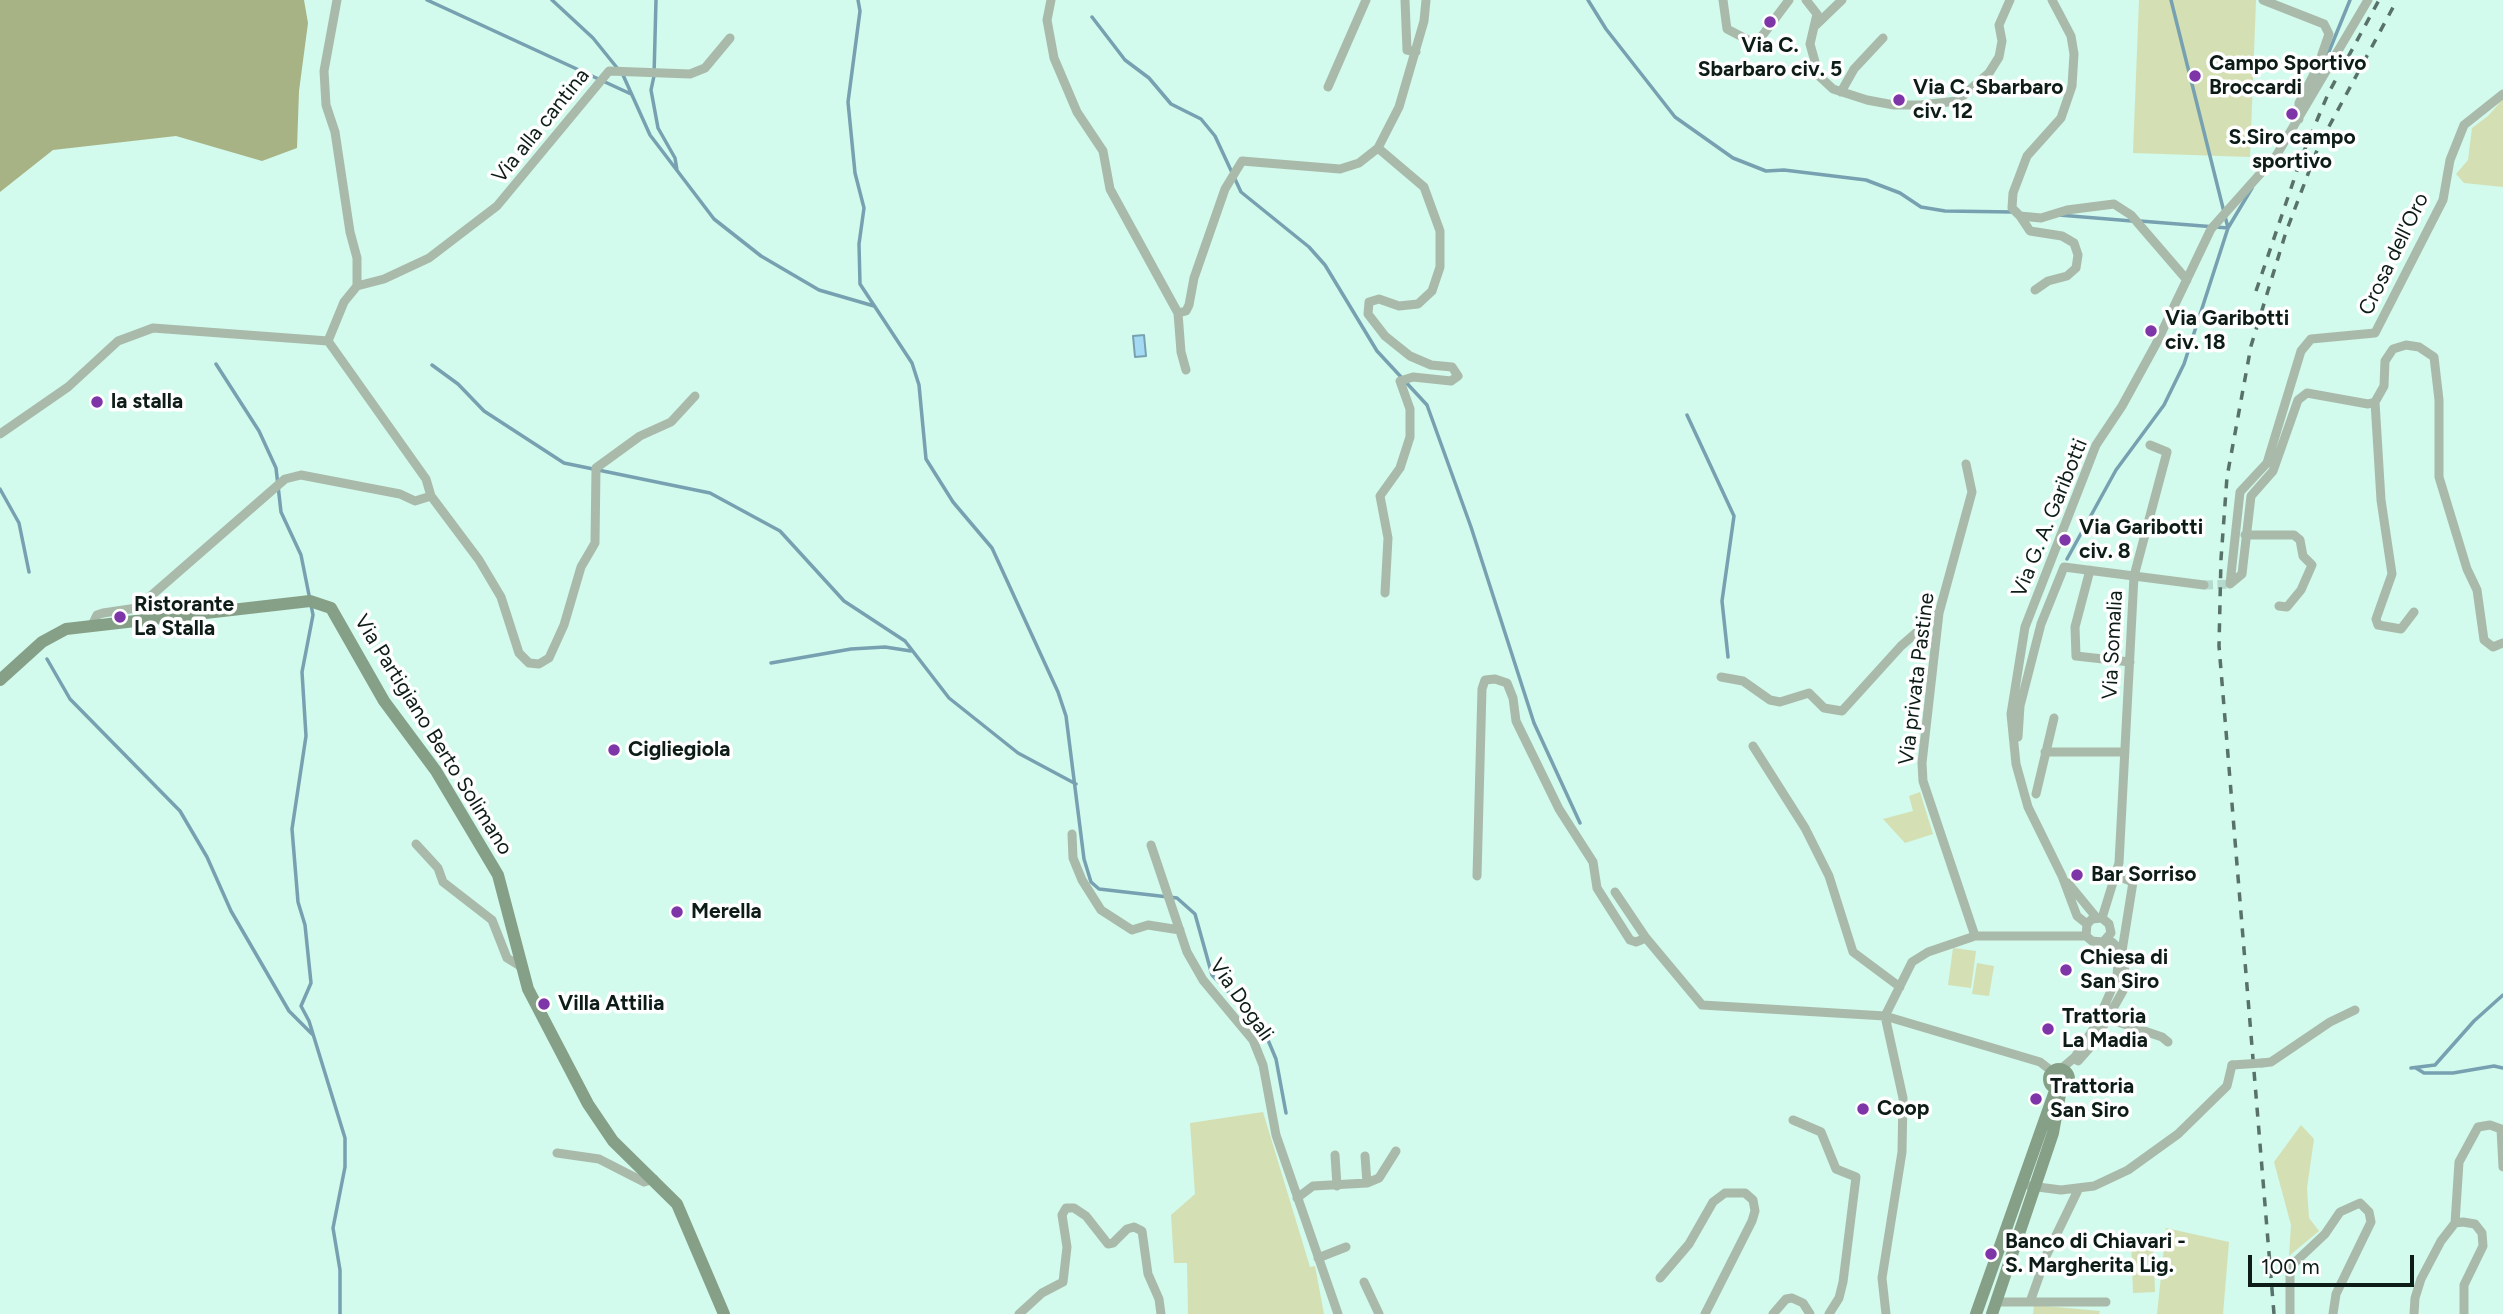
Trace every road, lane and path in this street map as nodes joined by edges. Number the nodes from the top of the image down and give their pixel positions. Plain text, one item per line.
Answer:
1 (337, 0) edge
2 (1051, 0) edge
3 (1366, 0) edge
4 (1405, 0) edge
5 (1426, 0) edge
6 (1723, 0) edge
7 (1789, 0) edge
8 (1806, 0) edge
9 (1842, 0) edge
10 (2010, 0) edge
11 (2052, 0) edge
12 (2263, 0) edge
13 (2368, 0) edge
14 (1815, 26) junction
15 (730, 38) dead end
16 (1883, 38) dead end
17 (1416, 52) junction
18 (1328, 88) dead end
19 (1841, 92) junction
20 (2503, 94) edge
21 (2299, 121) junction
22 (1378, 148) junction
23 (2020, 216) junction
24 (2187, 280) junction
25 (357, 286) junction
26 (2035, 289) dead end
27 (1178, 313) junction
28 (328, 341) junction
29 (1186, 370) dead end
30 (695, 396) dead end
31 (2375, 402) junction
32 (0, 434) edge
33 (2150, 444) dead end
34 (1966, 464) dead end
35 (430, 496) junction
36 (2245, 535) junction
37 (2090, 570) junction
38 (2134, 576) junction
39 (2204, 585) tunnel mouth
40 (1385, 593) dead end
41 (2279, 606) dead end
42 (2414, 612) dead end
43 (1939, 613) junction
44 (92, 625) junction
45 (2503, 643) edge
46 (2130, 662) junction
47 (1721, 677) dead end
48 (0, 680) edge
49 (2054, 718) dead end
50 (1753, 746) dead end
51 (2045, 752) junction
52 (2125, 752) junction
53 (2016, 764) junction
54 (2036, 794) dead end
55 (1072, 834) dead end
56 (416, 844) dead end
57 (1151, 845) dead end
58 (2115, 875) junction
59 (1477, 876) dead end
60 (2062, 876) junction
61 (1615, 892) dead end
62 (2096, 915) junction
63 (2077, 916) junction
64 (2087, 924) junction
65 (1180, 930) junction
66 (2075, 934) junction
67 (1975, 936) junction
68 (2087, 936) junction
69 (1646, 938) junction
70 (2105, 940) junction
71 (2122, 951) junction
72 (520, 966) junction
73 (1900, 987) junction
74 (2355, 1010) dead end
75 (1885, 1016) junction
76 (2109, 1019) junction
77 (2168, 1042) dead end
78 (2060, 1071) junction
79 (2058, 1088) junction
80 (1793, 1120) dead end
81 (1396, 1151) dead end
82 (557, 1153) dead end
83 (1335, 1155) dead end
84 (1366, 1156) dead end
85 (2503, 1167) edge
86 (654, 1179) junction
87 (1367, 1183) junction
88 (2021, 1185) junction
89 (1337, 1186) junction
90 (2035, 1187) junction
91 (2080, 1188) junction
92 (1297, 1198) junction
93 (2455, 1223) junction
94 (1346, 1247) dead end
95 (1318, 1258) junction
96 (1660, 1278) dead end
97 (1364, 1282) dead end
98 (2031, 1302) junction
99 (2106, 1302) dead end
100 (1994, 1308) edge
101 (724, 1314) edge
102 (1019, 1314) edge
103 (1161, 1314) edge
104 (1338, 1314) edge
105 (1380, 1314) edge
106 (1705, 1314) edge
107 (1773, 1314) edge
108 (1810, 1314) edge
109 (1829, 1314) edge
110 (1886, 1314) edge
111 (1976, 1314) edge
112 (2290, 1314) edge
113 (2333, 1314) edge
114 (2414, 1314) edge
115 (2464, 1314) edge

1 - 25 street
2 - 27 street
3 - 18 street
4 - 17 street
5 - 17 street
6 - 7 street
8 - 14 street
9 - 14 street
10 - 19 street
11 - 23 street
12 - 21 street
13 - 21 street, Via G. A. Garibotti
14 - 19 street
15 - 25 street, Via alla cantina
16 - 19 street
17 - 22 street
20 - 36 street, Crosa dell'Oro
21 - 24 street, Via G. A. Garibotti
22 - 27 street
22 - 40 street
23 - 24 street
23 - 26 street
24 - 53 street, Via G. A. Garibotti
25 - 28 street
27 - 29 street
28 - 32 street
28 - 35 street
30 - 35 street
31 - 36 street
31 - 42 street
31 - 45 street
33 - 38 street, Via Somalia
34 - 43 street, Via privata Pastine
35 - 44 street
36 - 41 street
37 - 38 street
37 - 46 street
37 - 53 street
38 - 39 street
38 - 46 street, Via Somalia
43 - 47 street
43 - 67 street, Via privata Pastine
44 - 48 street, Via Partigiano Berto Solimano
44 - 72 street, Via Partigiano Berto Solimano
46 - 52 street, Via Somalia
49 - 51 street
50 - 73 street
51 - 52 street
51 - 54 street
52 - 58 street, Via Somalia
53 - 60 street, Via G. A. Garibotti
55 - 65 street
56 - 72 street
57 - 65 street, Via Dogali
58 - 62 street, Via Somalia
58 - 71 street
59 - 69 street
60 - 62 street, Via G. A. Garibotti
60 - 63 street, Via G. A. Garibotti
61 - 69 street
62 - 64 street
62 - 70 street
63 - 64 street
63 - 66 street
64 - 68 street
65 - 92 street, Via Dogali
66 - 67 street
66 - 68 street
67 - 73 street
68 - 70 street
69 - 75 street
70 - 71 street
70 - 78 street
71 - 76 street
72 - 86 street, Via Partigiano Berto Solimano
73 - 75 street
74 - 91 street, bridge
75 - 78 street
75 - 110 street
76 - 77 street
76 - 78 street
78 - 79 street
79 - 88 street
79 - 90 street
80 - 109 street
81 - 87 street
82 - 86 street
83 - 89 street
84 - 87 street
85 - 93 street
86 - 101 street, Via Partigiano Berto Solimano
87 - 89 street
88 - 90 street
88 - 111 street
89 - 92 street
90 - 91 street
90 - 100 street
91 - 98 street
92 - 95 street, Via Dogali
93 - 114 street
93 - 115 street
94 - 95 street
95 - 104 street, Via Dogali
96 - 106 street
97 - 105 street
98 - 99 street
98 - 100 street
102 - 103 street
107 - 108 street
112 - 113 street

